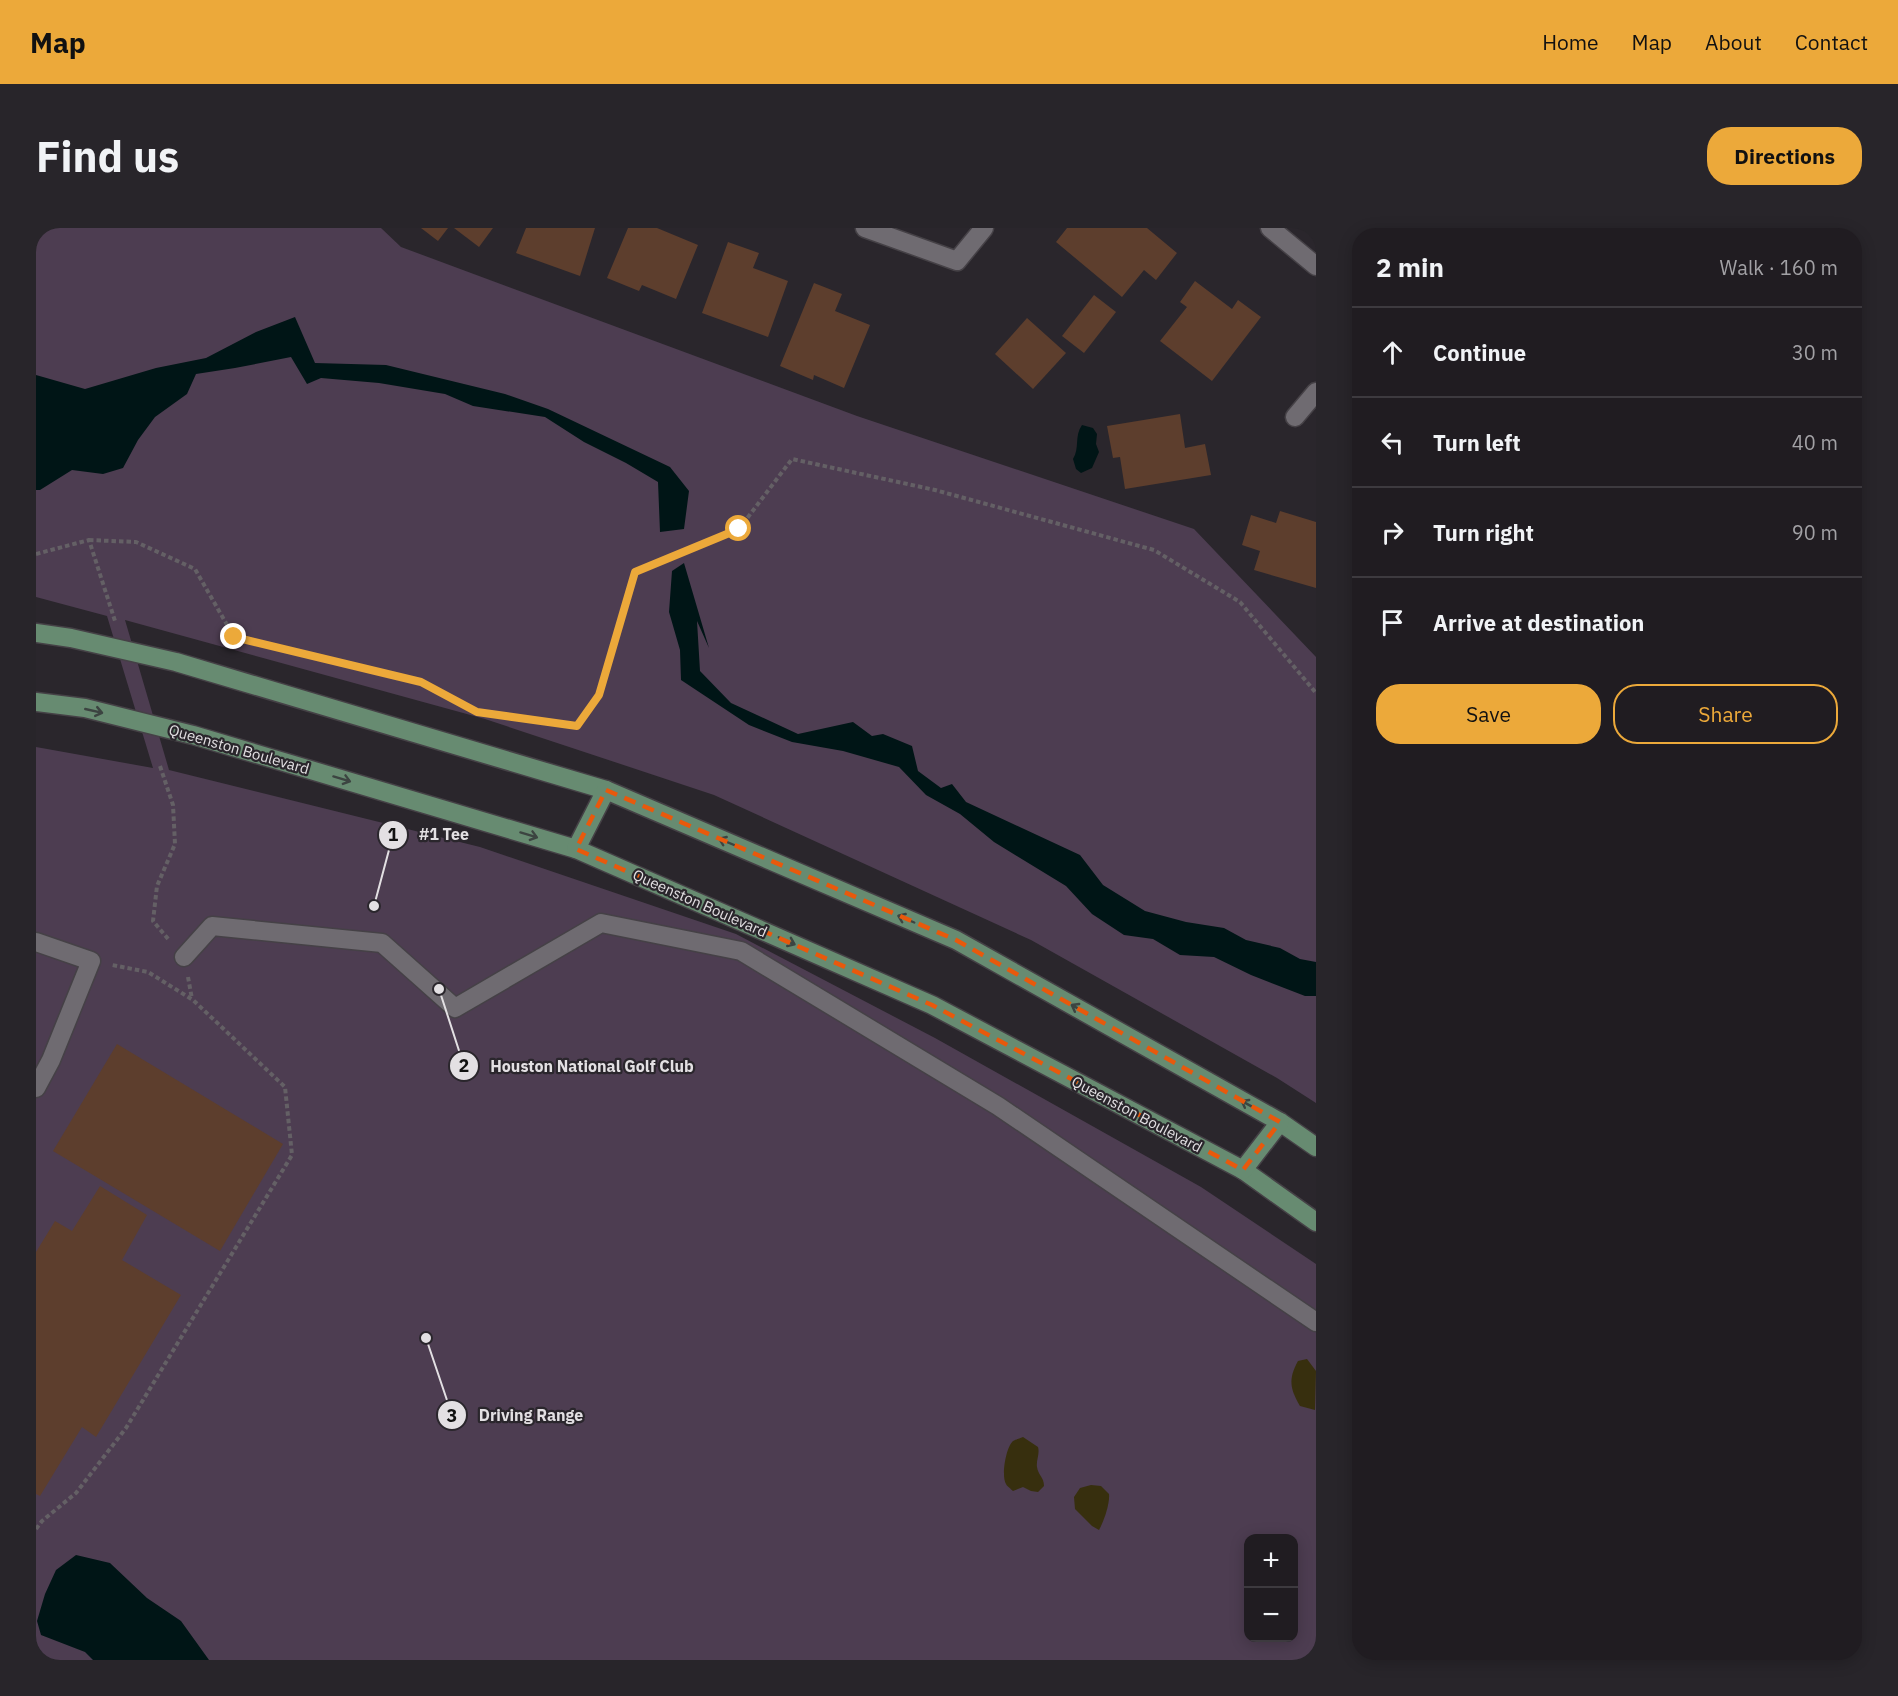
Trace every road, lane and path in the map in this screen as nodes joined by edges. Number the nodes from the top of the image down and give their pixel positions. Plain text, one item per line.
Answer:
1 (865, 228) edge
2 (984, 228) edge
3 (1270, 228) edge
4 (1316, 266) edge
5 (1316, 392) edge
6 (1295, 417) dead end
7 (89, 540) junction
8 (36, 554) edge
9 (115, 621) dead end
10 (36, 633) edge
11 (1316, 693) edge
12 (36, 702) edge
13 (160, 766) dead end
14 (606, 790) junction
15 (576, 849) junction
16 (36, 942) edge
17 (184, 957) junction
18 (91, 961) junction
19 (193, 1000) junction
20 (36, 1088) edge
21 (1280, 1122) junction
22 (1316, 1147) edge
23 (1244, 1170) junction
24 (1316, 1222) edge
25 (1316, 1322) edge
26 (36, 1529) edge

1 - 2 street
3 - 4 street
5 - 6 street
7 - 8 path
7 - 9 path
7 - 11 path
10 - 14 main road
12 -> 15 main road, Queenston Boulevard
13 - 17 path
14 - 15 main road
21 -> 14 main road
15 -> 23 main road, Queenston Boulevard
16 - 18 street
17 - 19 path
17 - 25 street
18 - 19 path
18 - 20 street
19 - 26 path
21 - 22 main road
21 - 23 main road
23 - 24 main road, Queenston Boulevard

